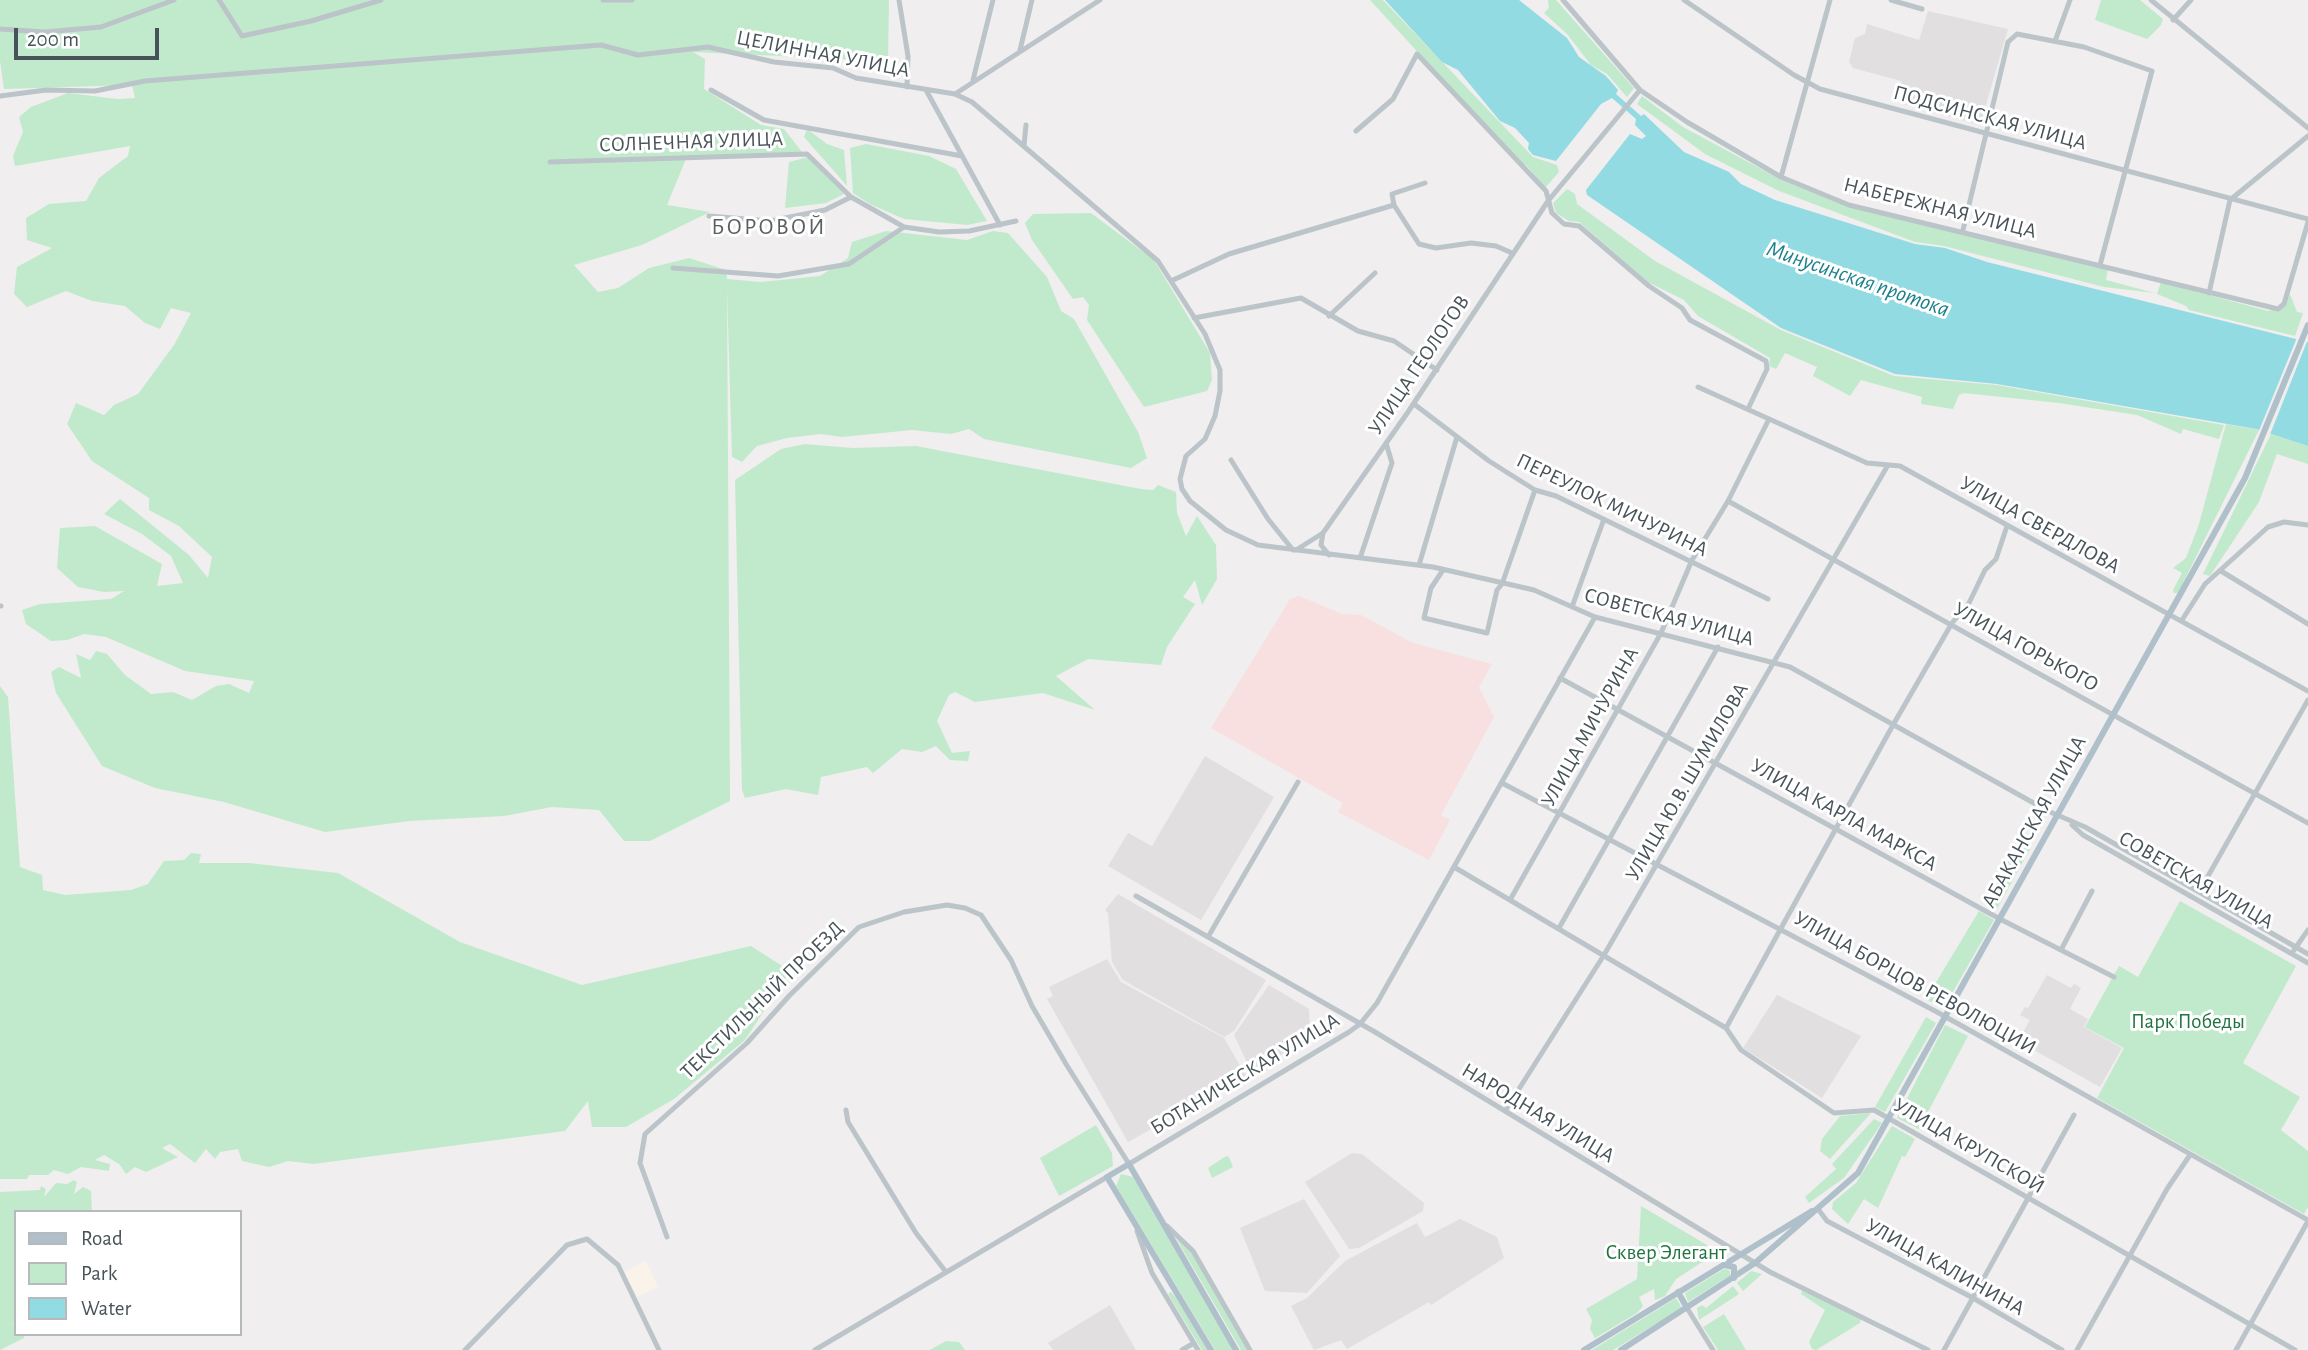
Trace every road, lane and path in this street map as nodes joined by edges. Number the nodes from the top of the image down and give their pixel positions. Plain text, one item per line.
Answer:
1 (174, 0) edge
2 (219, 0) edge
3 (381, 0) edge
4 (603, 0) edge
5 (632, 0) edge
6 (899, 0) edge
7 (993, 0) edge
8 (1032, 0) edge
9 (1100, 0) edge
10 (1563, 0) edge
11 (1684, 0) edge
12 (1830, 0) edge
13 (1891, 0) edge
14 (2070, 0) edge
15 (2151, 0) edge
16 (2191, 0) edge
17 (1922, 9) dead end
18 (2173, 20) junction
19 (0, 29) edge
20 (2055, 41) junction
21 (1020, 50) junction
22 (973, 80) junction
23 (1809, 83) junction
24 (907, 87) junction
25 (711, 90) dead end
26 (926, 90) junction
27 (1640, 90) junction
28 (955, 94) junction
29 (0, 96) edge
30 (1026, 125) dead end
31 (2308, 128) edge
32 (1356, 131) dead end
33 (1984, 133) junction
34 (2308, 136) edge
35 (1024, 145) junction
36 (962, 156) junction
37 (550, 162) dead end
38 (2123, 171) junction
39 (1781, 177) junction
40 (1425, 183) dead end
41 (851, 197) junction
42 (2230, 200) junction
43 (1548, 201) junction
44 (1394, 205) junction
45 (709, 216) dead end
46 (1016, 221) dead end
47 (2308, 221) edge
48 (1000, 225) junction
49 (904, 227) junction
50 (1963, 230) junction
51 (1512, 253) junction
52 (2099, 265) junction
53 (673, 268) dead end
54 (1375, 274) dead end
55 (1171, 281) junction
56 (2209, 293) junction
57 (1329, 316) junction
58 (1194, 318) junction
59 (2308, 325) edge
60 (1437, 369) junction
61 (1698, 387) dead end
62 (1413, 404) junction
63 (1748, 409) junction
64 (1769, 419) junction
65 (1457, 437) junction
66 (1386, 443) junction
67 (1231, 460) dead end
68 (1888, 465) junction
69 (1182, 489) joint
70 (1535, 490) junction
71 (1728, 501) junction
72 (1604, 519) junction
73 (2308, 525) edge
74 (2007, 526) junction
75 (1323, 533) junction
76 (1293, 550) junction
77 (1329, 555) junction
78 (1360, 558) junction
79 (1836, 558) junction
80 (1692, 560) junction
81 (1419, 565) junction
82 (1443, 570) junction
83 (2221, 571) junction
84 (1502, 584) junction
85 (1768, 598) dead end
86 (1572, 607) junction
87 (2171, 613) junction
88 (1595, 617) junction
89 (2182, 620) junction
90 (1952, 623) junction
91 (2308, 624) edge
92 (1661, 633) junction
93 (1718, 647) junction
94 (1775, 662) junction
95 (1560, 678) junction
96 (2308, 691) edge
97 (2308, 700) edge
98 (1619, 709) junction
99 (2114, 715) junction
100 (1893, 725) junction
101 (1670, 737) junction
102 (1718, 764) junction
103 (1298, 782) dead end
104 (1502, 783) junction
105 (2256, 795) junction
106 (1560, 812) junction
107 (2058, 816) junction
108 (2308, 823) edge
109 (1836, 828) junction
110 (1611, 839) junction
111 (1658, 864) junction
112 (1454, 867) junction
113 (2092, 891) dead end
114 (2198, 894) junction
115 (1136, 896) dead end
116 (1510, 900) junction
117 (2000, 919) junction
118 (1559, 928) junction
119 (1781, 928) junction
120 (2308, 930) edge
121 (1208, 937) junction
122 (2308, 943) edge
123 (2296, 947) junction
124 (2061, 950) junction
125 (2306, 952) edge
126 (2292, 954) junction
127 (1604, 955) junction
128 (2299, 958) junction
129 (2308, 963) edge
130 (2114, 977) dead end
131 (1946, 1017) junction
132 (1360, 1024) junction
133 (1726, 1028) junction
134 (846, 1110) dead end
135 (1506, 1111) junction
136 (2074, 1115) dead end
137 (1889, 1119) junction
138 (2190, 1155) junction
139 (1129, 1164) junction
140 (1107, 1177) junction
141 (2029, 1198) junction
142 (1818, 1209) junction
143 (1161, 1220) junction
144 (2308, 1221) edge
145 (1135, 1224) junction
146 (667, 1237) dead end
147 (1739, 1254) junction
148 (2131, 1256) junction
149 (1755, 1263) junction
150 (1723, 1265) junction
151 (946, 1272) junction
152 (1734, 1278) junction
153 (1678, 1292) junction
154 (1973, 1298) junction
155 (1687, 1308) junction
156 (2249, 1324) junction
157 (1194, 1343) junction
158 (465, 1350) edge
159 (659, 1350) edge
160 (815, 1350) edge
161 (1182, 1350) edge
162 (1198, 1350) edge
163 (1211, 1350) edge
164 (1236, 1350) edge
165 (1250, 1350) edge
166 (1584, 1350) edge
167 (1621, 1350) edge
168 (1713, 1350) edge
169 (1928, 1350) edge
170 (1944, 1350) edge
171 (2062, 1350) edge
172 (2077, 1350) edge
173 (2236, 1350) edge
174 (2295, 1350) edge

1 - 19 street
2 - 3 street
4 - 5 street
6 - 24 street
7 - 22 street
8 - 21 street
9 - 21 street
10 - 27 street, НАБЕРЕЖНАЯ УЛИЦА
11 - 23 street, ПОДСИНСКАЯ УЛИЦА
12 - 23 street
13 - 17 street
14 - 20 street
15 - 18 street
16 - 18 street
18 - 31 street
20 - 33 street
20 - 38 street
21 - 22 street
22 - 28 street
23 - 33 street, ПОДСИНСКАЯ УЛИЦА
23 - 39 street
24 - 26 street, ЦЕЛИННАЯ УЛИЦА
24 - 29 street, ЦЕЛИННАЯ УЛИЦА
25 - 36 street
26 - 28 street, ЦЕЛИННАЯ УЛИЦА
26 - 36 street
27 - 39 street, НАБЕРЕЖНАЯ УЛИЦА
27 - 43 street, УЛИЦА ГЕОЛОГОВ
28 - 35 street, ЦЕЛИННАЯ УЛИЦА
30 - 35 street
32 - 43 street
33 - 38 street, ПОДСИНСКАЯ УЛИЦА
33 - 50 street
34 - 42 street
35 - 55 street, ЦЕЛИННАЯ УЛИЦА
36 - 48 street
37 - 41 street, СОЛНЕЧНАЯ УЛИЦА
38 - 42 street, ПОДСИНСКАЯ УЛИЦА
38 - 52 street
39 - 50 street, НАБЕРЕЖНАЯ УЛИЦА
40 - 44 street
41 - 45 street
41 - 49 street, СОЛНЕЧНАЯ УЛИЦА
42 - 47 street, ПОДСИНСКАЯ УЛИЦА
42 - 56 street
43 - 51 street, УЛИЦА ГЕОЛОГОВ
43 - 63 street
44 - 51 street
44 - 55 street
46 - 48 street, СОЛНЕЧНАЯ УЛИЦА
47 - 56 street, НАБЕРЕЖНАЯ УЛИЦА
48 - 49 street, СОЛНЕЧНАЯ УЛИЦА
49 - 53 street
50 - 52 street, НАБЕРЕЖНАЯ УЛИЦА
51 - 60 street, УЛИЦА ГЕОЛОГОВ
52 - 56 street, НАБЕРЕЖНАЯ УЛИЦА
54 - 57 street
55 - 58 street, ЦЕЛИННАЯ УЛИЦА
57 - 58 street
57 - 60 street
58 - 69 street, ЦЕЛИННАЯ УЛИЦА
59 - 87 main road, АБАКАНСКАЯ УЛИЦА
60 - 62 street, УЛИЦА ГЕОЛОГОВ
61 - 63 street, УЛИЦА СВЕРДЛОВА
62 - 65 street, ПЕРЕУЛОК МИЧУРИНА
62 - 66 street, УЛИЦА ГЕОЛОГОВ
63 - 64 street, УЛИЦА СВЕРДЛОВА
64 - 68 street, УЛИЦА СВЕРДЛОВА
64 - 71 street, УЛИЦА МИЧУРИНА
65 - 70 street, ПЕРЕУЛОК МИЧУРИНА
65 - 81 street
66 - 75 street, УЛИЦА ГЕОЛОГОВ
66 - 78 street
67 - 76 street
68 - 74 street, УЛИЦА СВЕРДЛОВА
68 - 79 street, УЛИЦА Ю.В. ШУМИЛОВА
69 - 76 street, СОВЕТСКАЯ УЛИЦА
70 - 72 street, ПЕРЕУЛОК МИЧУРИНА
70 - 84 street
71 - 79 street, УЛИЦА ГОРЬКОГО
71 - 80 street, УЛИЦА МИЧУРИНА
72 - 80 street, ПЕРЕУЛОК МИЧУРИНА
72 - 86 street
73 - 83 street
74 - 87 street, УЛИЦА СВЕРДЛОВА
74 - 90 street
75 - 76 street
75 - 77 street
76 - 77 street, СОВЕТСКАЯ УЛИЦА
77 - 78 street, СОВЕТСКАЯ УЛИЦА
78 - 81 street, СОВЕТСКАЯ УЛИЦА
79 - 90 street, УЛИЦА ГОРЬКОГО
79 - 94 street, УЛИЦА Ю.В. ШУМИЛОВА
80 - 85 street, ПЕРЕУЛОК МИЧУРИНА
80 - 92 street, УЛИЦА МИЧУРИНА
81 - 82 street, СОВЕТСКАЯ УЛИЦА
82 - 84 street, СОВЕТСКАЯ УЛИЦА
82 - 84 street
83 - 89 street
83 - 91 street
84 - 86 street, СОВЕТСКАЯ УЛИЦА
86 - 88 street, СОВЕТСКАЯ УЛИЦА
87 - 89 street, УЛИЦА СВЕРДЛОВА
87 - 99 main road, АБАКАНСКАЯ УЛИЦА
88 - 92 street, СОВЕТСКАЯ УЛИЦА
88 - 95 street, БОТАНИЧЕСКАЯ УЛИЦА
89 - 96 street, УЛИЦА СВЕРДЛОВА
90 - 99 street, УЛИЦА ГОРЬКОГО
90 - 100 street
92 - 93 street, СОВЕТСКАЯ УЛИЦА
92 - 98 street, УЛИЦА МИЧУРИНА
93 - 94 street, СОВЕТСКАЯ УЛИЦА
93 - 101 street
94 - 100 street, СОВЕТСКАЯ УЛИЦА
94 - 102 street, УЛИЦА Ю.В. ШУМИЛОВА
95 - 98 street, УЛИЦА КАРЛА МАРКСА
95 - 104 street, БОТАНИЧЕСКАЯ УЛИЦА
97 - 105 street
98 - 101 street, УЛИЦА КАРЛА МАРКСА
98 - 106 street, УЛИЦА МИЧУРИНА
99 - 105 street, УЛИЦА ГОРЬКОГО
99 - 107 main road, АБАКАНСКАЯ УЛИЦА
100 - 107 street, СОВЕТСКАЯ УЛИЦА
100 - 109 street
101 - 102 street, УЛИЦА КАРЛА МАРКСА
101 - 110 street
102 - 109 street, УЛИЦА КАРЛА МАРКСА
102 - 111 street, УЛИЦА Ю.В. ШУМИЛОВА
103 - 121 street
104 - 106 street, УЛИЦА БОРЦОВ РЕВОЛЮЦИИ
104 - 112 street, БОТАНИЧЕСКАЯ УЛИЦА
105 - 108 street, УЛИЦА ГОРЬКОГО
105 - 114 street
106 - 110 street, УЛИЦА БОРЦОВ РЕВОЛЮЦИИ
106 - 116 street, УЛИЦА МИЧУРИНА
107 - 114 street, СОВЕТСКАЯ УЛИЦА
107 - 117 main road, АБАКАНСКАЯ УЛИЦА
109 - 117 street, УЛИЦА КАРЛА МАРКСА
109 - 119 street
110 - 111 street, УЛИЦА БОРЦОВ РЕВОЛЮЦИИ
110 - 118 street
111 - 119 street, УЛИЦА БОРЦОВ РЕВОЛЮЦИИ
111 - 127 street, УЛИЦА Ю.В. ШУМИЛОВА
112 - 116 street, УЛИЦА КРУПСКОЙ
112 - 132 street, БОТАНИЧЕСКАЯ УЛИЦА
113 - 124 street
114 - 123 street, СОВЕТСКАЯ УЛИЦА
114 - 126 street, СОВЕТСКАЯ УЛИЦА
115 - 121 street, НАРОДНАЯ УЛИЦА
116 - 118 street, УЛИЦА КРУПСКОЙ
117 - 124 street, УЛИЦА КАРЛА МАРКСА
117 - 131 main road, АБАКАНСКАЯ УЛИЦА
118 - 127 street, УЛИЦА КРУПСКОЙ
119 - 131 street, УЛИЦА БОРЦОВ РЕВОЛЮЦИИ
119 - 133 street
120 - 123 street
121 - 132 street, НАРОДНАЯ УЛИЦА
122 - 125 street
123 - 125 street, СОВЕТСКАЯ УЛИЦА
123 - 126 street
124 - 130 street, УЛИЦА КАРЛА МАРКСА
125 - 128 street
126 - 128 street, СОВЕТСКАЯ УЛИЦА
127 - 133 street, УЛИЦА КРУПСКОЙ
127 - 135 street, УЛИЦА Ю.В. ШУМИЛОВА
128 - 129 street, СОВЕТСКАЯ УЛИЦА
131 - 137 main road, АБАКАНСКАЯ УЛИЦА
131 - 138 street, УЛИЦА БОРЦОВ РЕВОЛЮЦИИ
132 - 135 street, НАРОДНАЯ УЛИЦА
132 - 139 street, БОТАНИЧЕСКАЯ УЛИЦА
133 - 137 street, УЛИЦА КРУПСКОЙ
134 - 151 street
135 - 147 street, НАРОДНАЯ УЛИЦА
136 - 141 street
137 - 141 street, УЛИЦА КРУПСКОЙ
137 - 142 main road, АБАКАНСКАЯ УЛИЦА
138 - 144 street, УЛИЦА БОРЦОВ РЕВОЛЮЦИИ
138 - 148 street
139 - 140 main road, БОТАНИЧЕСКАЯ УЛИЦА
139 - 143 main road
139 - 146 street, ТЕКСТИЛЬНЫЙ ПРОЕЗД
140 - 145 main road
140 - 151 street, БОТАНИЧЕСКАЯ УЛИЦА
141 - 148 street, УЛИЦА КРУПСКОЙ
141 - 154 street
142 - 147 main road, АБАКАНСКАЯ УЛИЦА
142 - 149 main road, АБАКАНСКАЯ УЛИЦА
142 - 154 street, УЛИЦА КАЛИНИНА
143 - 164 main road
143 - 165 street
144 - 156 street
145 - 157 street
145 - 163 main road
147 - 149 street, НАРОДНАЯ УЛИЦА
147 - 150 main road, АБАКАНСКАЯ УЛИЦА
148 - 156 street, УЛИЦА КРУПСКОЙ
148 - 172 street
149 - 152 main road, АБАКАНСКАЯ УЛИЦА
149 - 169 street, НАРОДНАЯ УЛИЦА
150 - 152 main road
150 - 153 main road, АБАКАНСКАЯ УЛИЦА
151 - 160 street, БОТАНИЧЕСКАЯ УЛИЦА
152 - 155 main road, АБАКАНСКАЯ УЛИЦА
153 - 155 main road
153 - 166 main road, АБАКАНСКАЯ УЛИЦА
154 - 170 street
154 - 171 street, УЛИЦА КАЛИНИНА
155 - 167 main road, АБАКАНСКАЯ УЛИЦА
155 - 168 street
156 - 173 street
156 - 174 street, УЛИЦА КРУПСКОЙ
157 - 161 street
157 - 162 street
158 - 159 street

